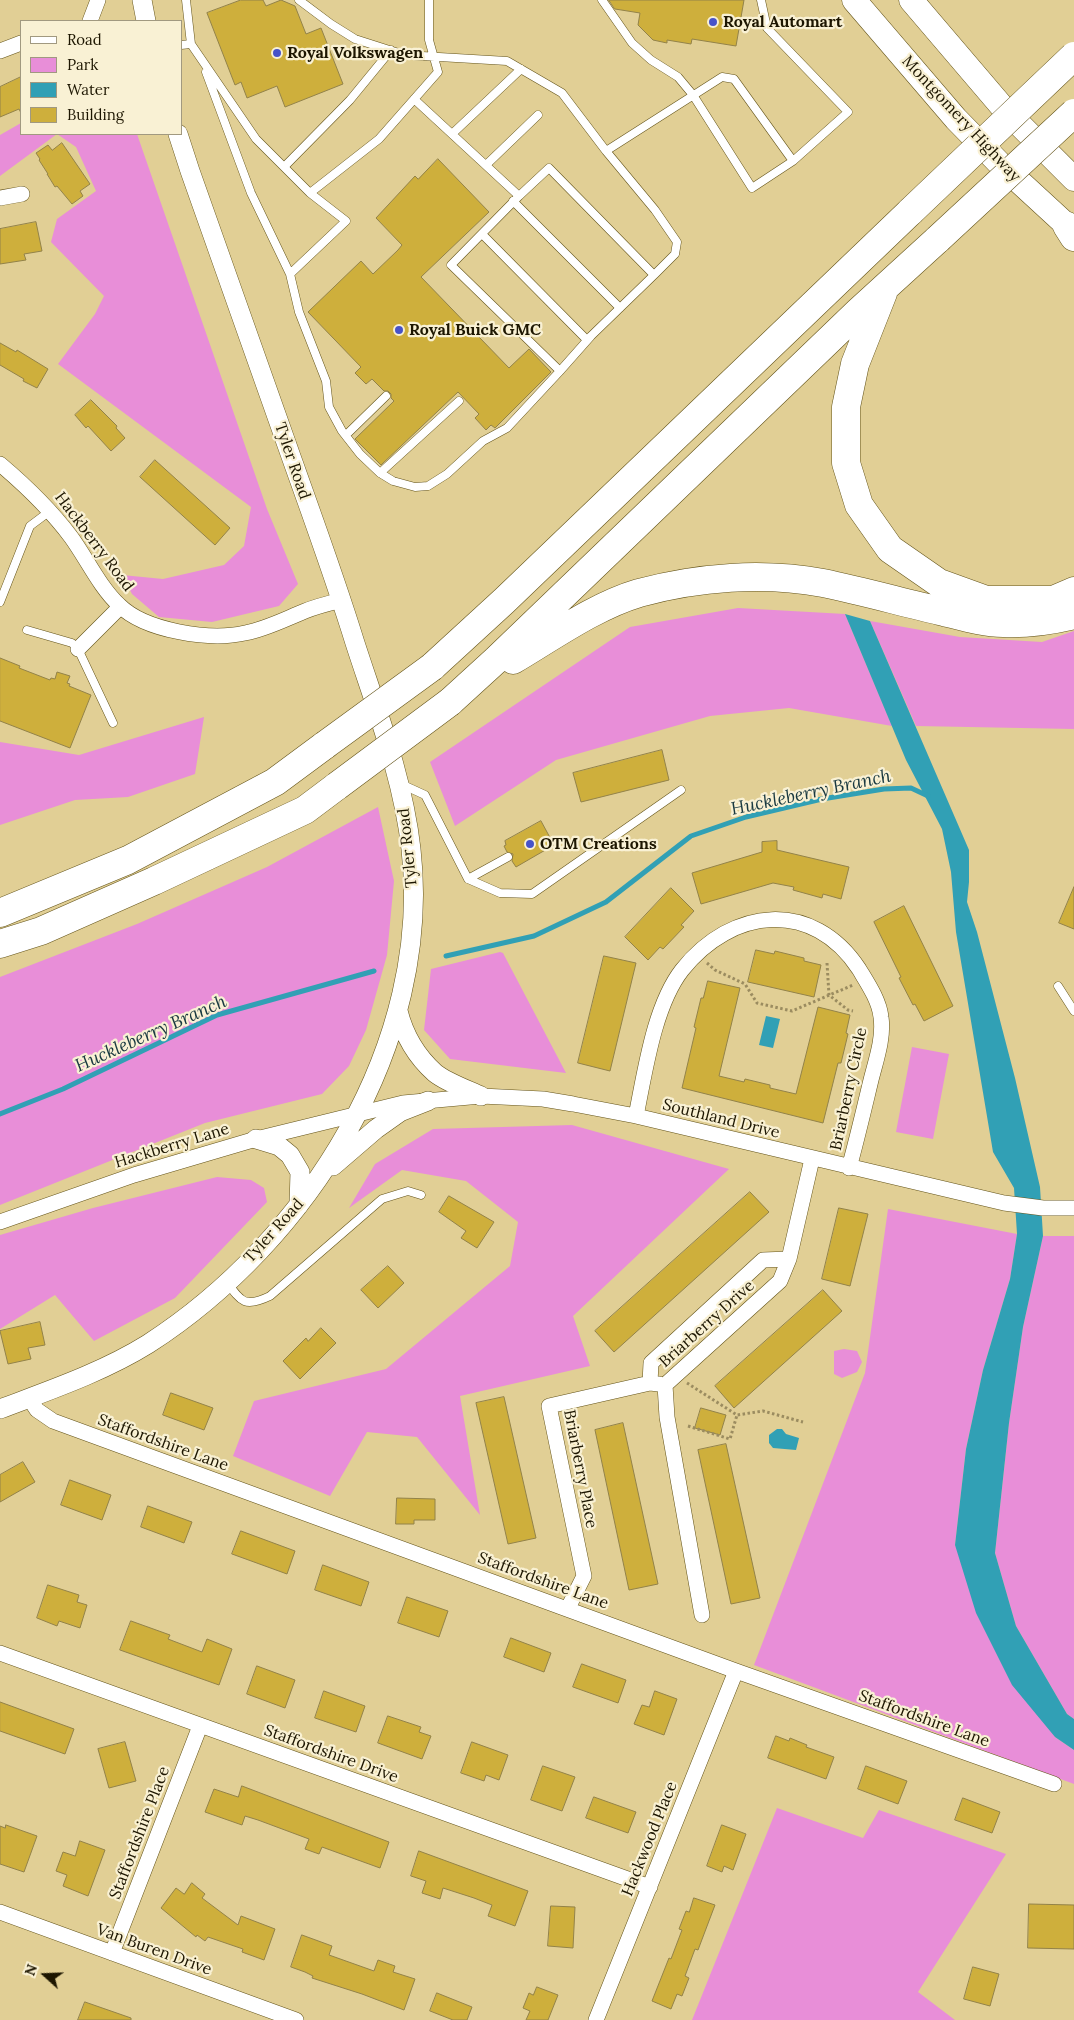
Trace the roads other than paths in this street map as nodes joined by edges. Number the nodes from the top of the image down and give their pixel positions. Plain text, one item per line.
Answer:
1 (98, 0) edge
2 (142, 0) edge
3 (186, 0) edge
4 (299, 0) edge
5 (429, 0) edge
6 (602, 0) edge
7 (761, 0) edge
8 (854, 0) edge
9 (911, 0) edge
10 (90, 20) edge
11 (146, 20) edge
12 (20, 43) edge
13 (191, 44) junction
14 (182, 45) edge
15 (391, 50) junction
16 (0, 51) edge
17 (1074, 56) edge
18 (434, 57) junction
19 (201, 58) junction
20 (521, 69) junction
21 (693, 95) junction
22 (414, 99) junction
23 (1074, 113) edge
24 (538, 115) dead end
25 (452, 134) junction
26 (178, 135) edge
27 (606, 151) junction
28 (793, 161) junction
29 (486, 165) junction
30 (284, 167) junction
31 (1074, 179) edge
32 (310, 193) junction
33 (22, 194) dead end
34 (0, 198) edge
35 (516, 198) junction
36 (1072, 232) edge
37 (482, 234) junction
38 (290, 274) junction
39 (654, 275) junction
40 (886, 286) junction
41 (620, 308) junction
42 (587, 340) junction
43 (560, 370) junction
44 (386, 396) dead end
45 (459, 401) dead end
46 (346, 435) junction
47 (0, 464) edge
48 (380, 473) junction
49 (50, 511) junction
50 (1074, 591) edge
51 (342, 600) junction
52 (0, 602) edge
53 (120, 607) junction
54 (1074, 615) edge
55 (27, 630) dead end
56 (78, 649) junction
57 (456, 696) junction
58 (113, 724) dead end
59 (400, 783) junction
60 (680, 790) dead end
61 (508, 857) dead end
62 (468, 879) junction
63 (0, 913) edge
64 (0, 944) edge
65 (1058, 986) dead end
66 (398, 1011) junction
67 (1074, 1011) edge
68 (481, 1096) junction
69 (428, 1100) junction
70 (357, 1114) junction
71 (636, 1116) junction
72 (256, 1139) junction
73 (812, 1159) junction
74 (849, 1168) junction
75 (319, 1179) junction
76 (421, 1195) dead end
77 (299, 1205) junction
78 (1074, 1208) edge
79 (0, 1222) edge
80 (789, 1259) junction
81 (227, 1282) junction
82 (670, 1381) junction
83 (650, 1382) junction
84 (29, 1398) junction
85 (0, 1409) edge
86 (568, 1608) junction
87 (702, 1615) dead end
88 (0, 1653) edge
89 (736, 1671) junction
90 (200, 1726) junction
91 (1054, 1784) dead end
92 (650, 1887) junction
93 (0, 1912) edge
94 (112, 1953) junction
95 (296, 2020) edge
96 (596, 2020) edge

1 - 10 street
2 - 11 street
3 - 13 lane
4 - 15 lane
5 - 18 lane
6 - 21 lane
7 - 28 lane
8 - 36 main road, Montgomery Highway
9 - 31 main road
12 - 16 street
13 - 14 lane
13 - 19 lane
15 - 18 lane
15 - 30 lane
17 - 63 highway, bridge
18 - 20 lane
18 - 22 lane
19 - 30 lane
19 - 38 lane
20 - 25 lane
20 - 27 lane
21 - 27 lane
21 - 28 lane
21 - 28 lane
22 - 25 lane
22 - 32 lane
23 - 40 highway, bridge
24 - 29 lane
25 - 29 lane
26 - 51 street, Tyler Road
27 - 39 lane
29 - 35 lane
30 - 32 lane
32 - 38 lane
33 - 34 street
35 - 37 lane
35 - 39 lane
35 - 41 lane
37 - 42 lane
37 - 43 lane
38 - 46 lane
39 - 41 lane
40 - 50 highway
40 - 57 highway
41 - 42 lane
42 - 43 lane
43 - 48 lane
44 - 46 lane
45 - 48 lane
46 - 48 lane
47 - 49 street, Hackberry Road
49 - 52 lane
49 - 53 street, Hackberry Road
51 - 53 street, Hackberry Road
51 - 59 street, Tyler Road
53 - 56 street
54 - 57 highway
55 - 56 lane
56 - 58 lane
57 - 64 highway, bridge
59 - 62 lane
59 - 66 street, Tyler Road
60 - 62 lane
61 - 62 lane
65 - 67 lane
66 - 68 street
66 - 70 street, Tyler Road
68 - 69 street, Southland Drive
68 - 71 street, Southland Drive
69 - 70 street, Southland Drive
69 - 75 street
70 - 72 street, Hackberry Lane
70 - 75 street, Tyler Road
71 - 73 street, Southland Drive
71 - 74 street, Briarberry Circle
72 - 77 street
72 - 79 street, Hackberry Lane
73 - 74 street, Southland Drive
73 - 80 street, Briarberry Drive
74 - 78 street, Southland Drive
75 - 77 street, Tyler Road
76 - 81 lane
77 - 81 street, Tyler Road
80 - 82 street, Briarberry Drive
80 - 83 street, Briarberry Drive
81 - 84 street, Tyler Road
82 - 83 street, Briarberry Drive
82 - 87 street
83 - 86 street, Briarberry Place
84 - 85 street, Tyler Road
84 - 86 street, Staffordshire Lane
86 - 89 street, Staffordshire Lane
88 - 90 street, Staffordshire Drive
89 - 91 street, Staffordshire Lane
89 - 92 street, Hackwood Place
90 - 92 street, Staffordshire Drive
90 - 94 street, Staffordshire Place
92 - 96 street, Hackwood Place
93 - 94 street, Van Buren Drive
94 - 95 street, Van Buren Drive

